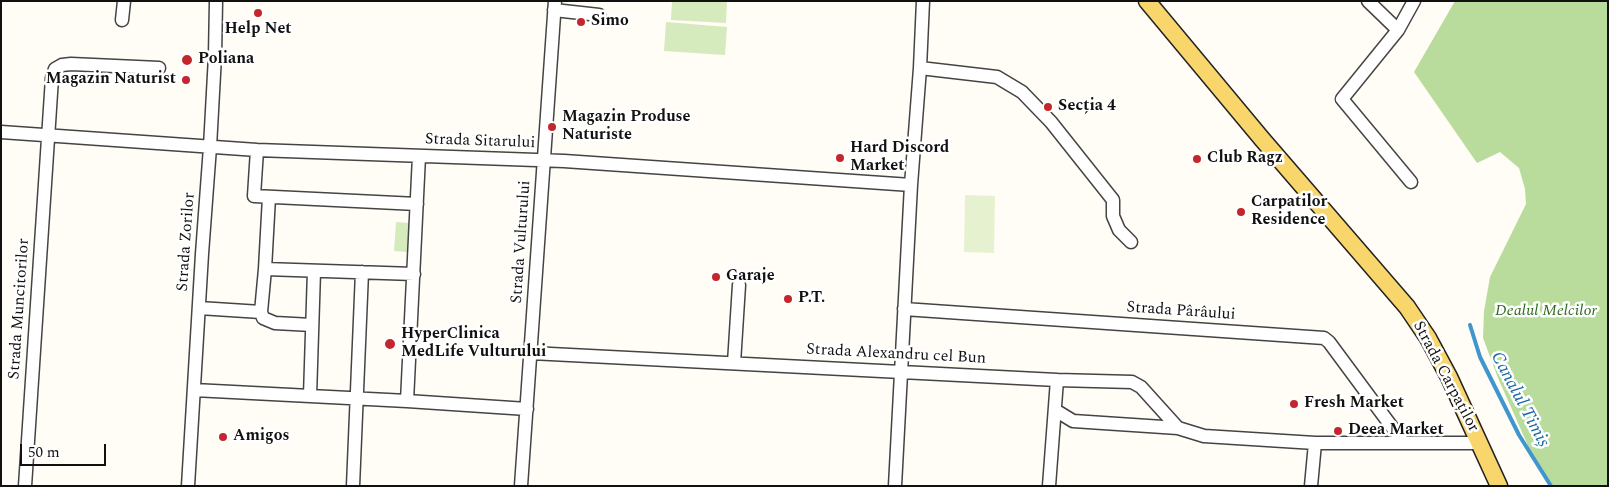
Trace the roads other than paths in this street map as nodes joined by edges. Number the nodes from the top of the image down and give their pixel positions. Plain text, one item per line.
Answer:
1 (124, 1) edge
2 (216, 1) edge
3 (923, 1) edge
4 (1147, 1) edge
5 (1368, 1) edge
6 (1414, 1) edge
7 (555, 6) edge
8 (599, 14) dead end
9 (122, 20) dead end
10 (1398, 30) junction
11 (159, 68) dead end
12 (920, 68) junction
13 (1, 132) edge
14 (48, 135) junction
15 (210, 148) junction
16 (257, 150) junction
17 (419, 156) junction
18 (544, 160) junction
19 (1410, 182) dead end
20 (912, 185) junction
21 (269, 197) junction
22 (417, 204) junction
23 (1131, 242) dead end
24 (265, 270) junction
25 (314, 271) junction
26 (362, 272) junction
27 (414, 274) junction
28 (739, 285) dead end
29 (199, 308) junction
30 (904, 309) junction
31 (261, 312) junction
32 (312, 324) junction
33 (531, 353) junction
34 (734, 363) junction
35 (901, 371) junction
36 (1057, 380) junction
37 (194, 390) junction
38 (310, 396) junction
39 (358, 399) junction
40 (408, 401) junction
41 (527, 409) junction
42 (1055, 410) junction
43 (1178, 428) junction
44 (1403, 442) junction
45 (1315, 443) junction
46 (1480, 443) junction
47 (26, 486) edge
48 (188, 486) edge
49 (352, 486) edge
50 (521, 486) edge
51 (895, 486) edge
52 (1049, 486) edge
53 (1311, 486) edge
54 (1499, 486) edge

1 - 9 street
2 - 15 street, Strada Zorilor
3 - 12 street
4 - 46 main road, Strada Carpaților
5 - 10 street
6 - 10 street
7 - 8 street
7 - 18 street, Strada Vulturului
10 - 19 street
11 - 14 street
12 - 20 street
12 - 23 street
13 - 14 street, Strada Sitarului
14 - 15 street, Strada Sitarului
14 - 47 street, Strada Muncitorilor
15 - 16 street, Strada Sitarului
15 - 29 street, Strada Zorilor
16 - 17 street, Strada Sitarului
16 - 21 street
17 - 18 street, Strada Sitarului
17 - 22 street
18 - 20 street, Strada Sitarului
18 - 33 street, Strada Vulturului
20 - 30 street
21 - 22 street
21 - 24 street
22 - 27 street
24 - 25 street
24 - 31 street
25 - 26 street
25 - 32 street
26 - 27 street
26 - 39 street
27 - 40 street
28 - 34 street
29 - 31 street
29 - 37 street, Strada Zorilor
30 - 35 street
30 - 44 street, Strada Pârâului
31 - 32 street
32 - 38 street
33 - 34 street, Strada Alexandru cel Bun
33 - 41 street, Strada Vulturului
34 - 35 street, Strada Alexandru cel Bun
35 - 36 street, Strada Alexandru cel Bun
35 - 51 street
36 - 42 street
36 - 43 street, Strada Alexandru cel Bun
37 - 38 street
37 - 48 street, Strada Zorilor
38 - 39 street
39 - 40 street
39 - 49 street
40 - 41 street
41 - 50 street, Strada Vulturului
42 - 43 street, Strada Alexandru cel Bun
42 - 52 street
43 - 45 street, Strada Alexandru cel Bun
44 - 45 street, Strada Alexandru cel Bun
44 - 46 street, Strada Alexandru cel Bun
45 - 53 street
46 - 54 main road, Strada Carpaților

